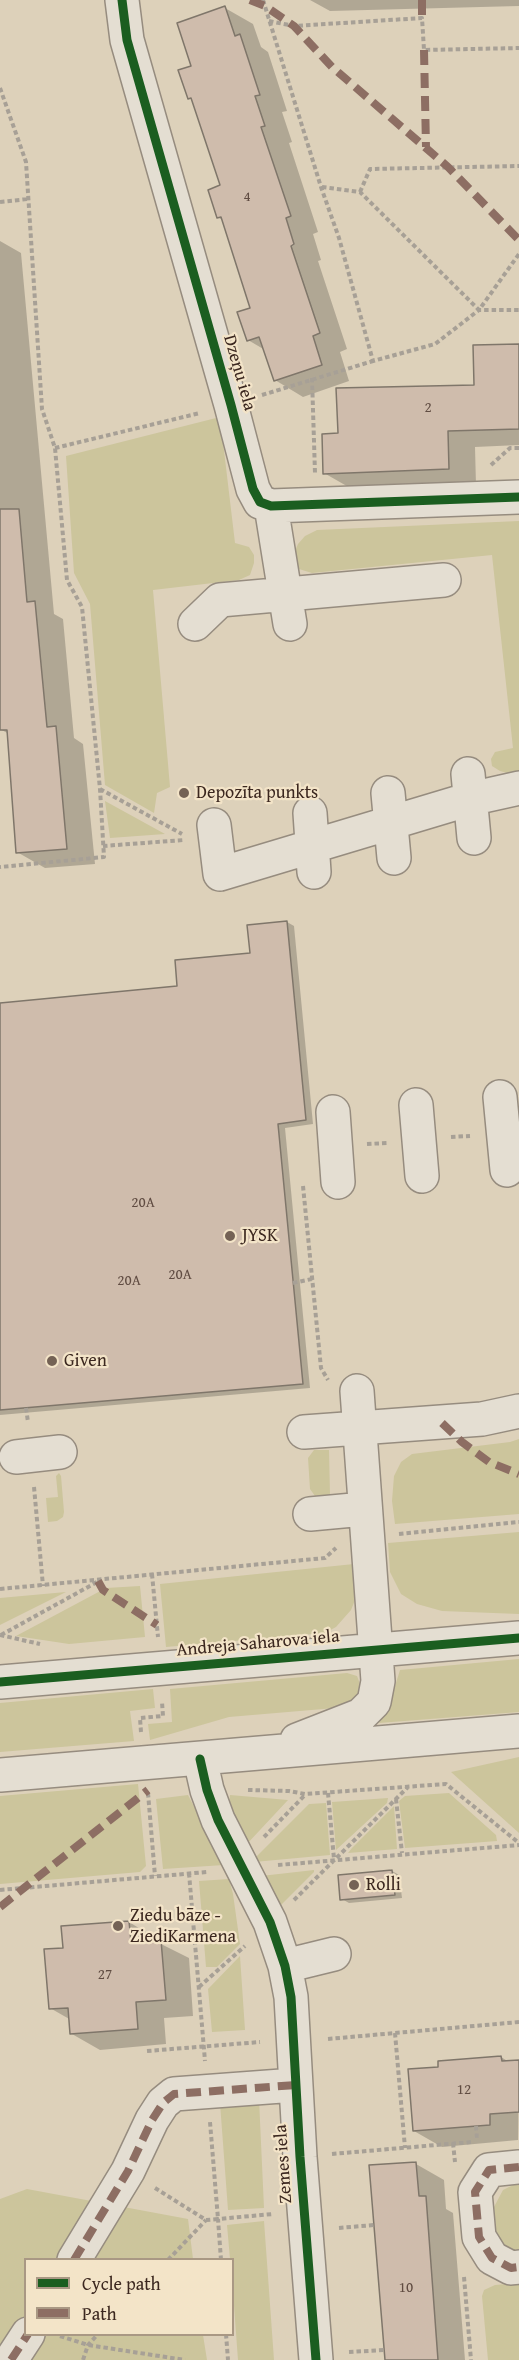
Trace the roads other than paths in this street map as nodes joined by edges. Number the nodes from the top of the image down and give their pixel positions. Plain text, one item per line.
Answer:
1 (122, 0) edge
2 (519, 497) edge
3 (271, 506) junction
4 (444, 580) dead end
5 (288, 609) junction
6 (195, 624) dead end
7 (469, 786) junction
8 (519, 788) edge
9 (390, 808) junction
10 (310, 813) dead end
11 (214, 825) dead end
12 (474, 838) dead end
13 (314, 858) junction
14 (394, 858) dead end
15 (500, 1097) dead end
16 (416, 1105) dead end
17 (333, 1113) dead end
18 (507, 1170) dead end
19 (422, 1176) dead end
20 (338, 1182) dead end
21 (357, 1391) dead end
22 (519, 1411) edge
23 (360, 1429) junction
24 (304, 1432) dead end
25 (310, 1514) dead end
26 (365, 1523) junction
27 (519, 1638) edge
28 (375, 1651) junction
29 (0, 1682) edge
30 (519, 1731) edge
31 (258, 1754) junction
32 (204, 1774) junction
33 (0, 1775) edge
34 (334, 1954) dead end
35 (285, 1966) junction
36 (295, 2085) junction
37 (519, 2167) edge
38 (75, 2258) edge
39 (519, 2267) edge
40 (27, 2336) edge
41 (11, 2360) edge
42 (316, 2360) edge

1 - 3 street, Dzeņu iela
2 - 3 street
3 - 5 street
4 - 5 street
5 - 6 street
7 - 8 street
7 - 9 street
7 - 12 street
9 - 13 street
9 - 14 street
10 - 13 street
11 - 13 street
15 - 18 street
16 - 19 street
17 - 20 street
21 - 23 street
22 - 23 street
23 - 24 street
23 - 26 street
25 - 26 street
26 - 28 street
27 - 28 street, Andreja Saharova iela
28 - 29 street, Andreja Saharova iela
28 - 31 street
30 - 31 street
31 - 32 street
32 - 33 street
32 - 35 street, Zemes iela
34 - 35 street
35 - 36 street, Zemes iela
36 - 38 street
36 - 42 street, Zemes iela
37 - 39 street
40 - 41 street

